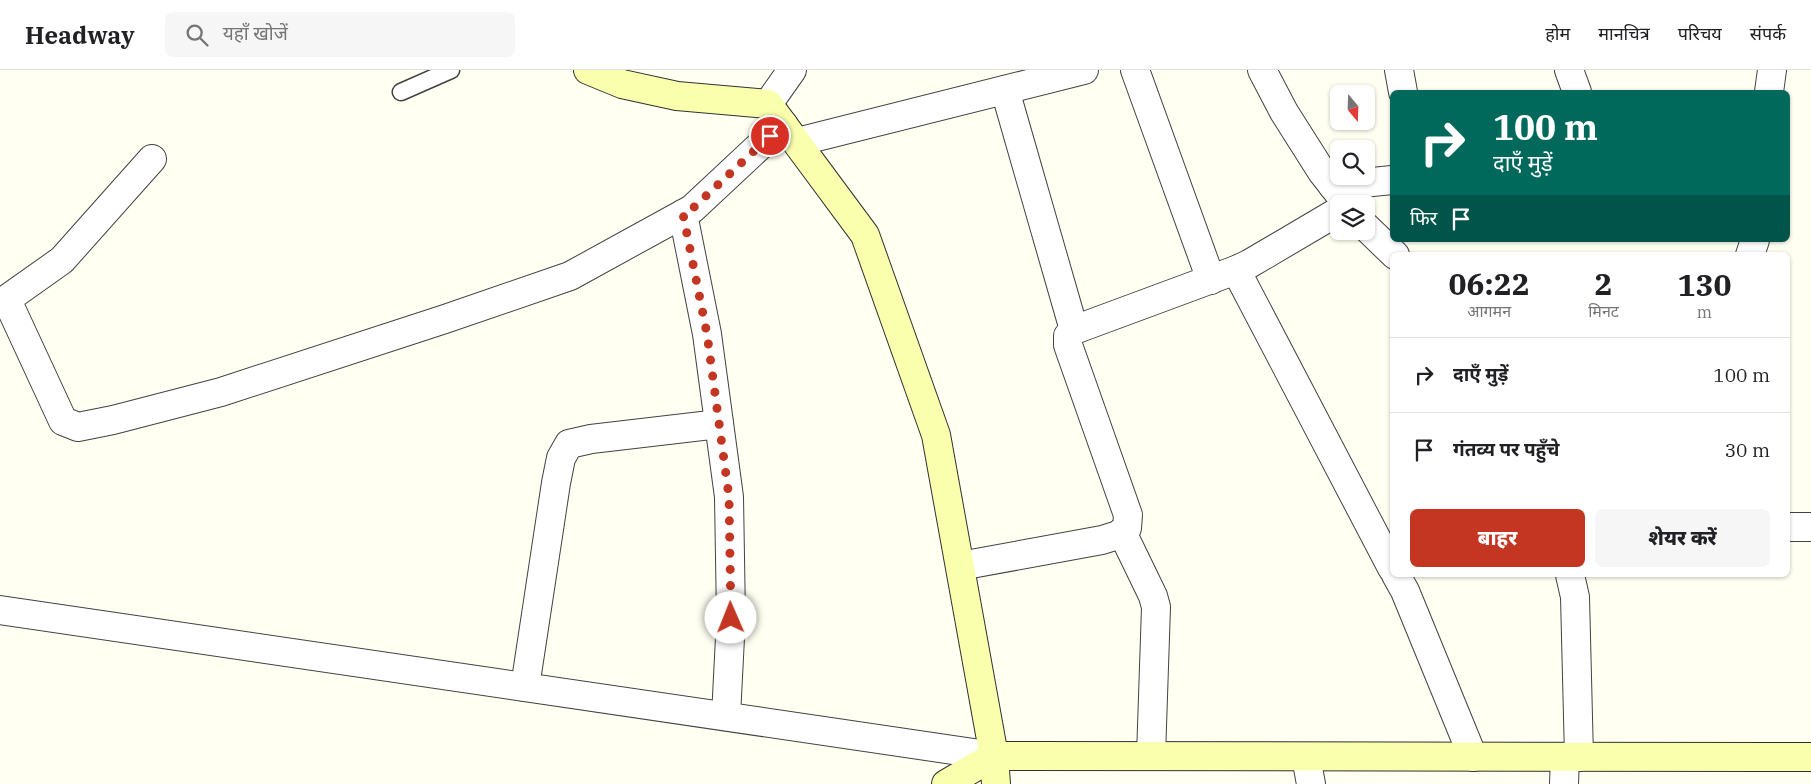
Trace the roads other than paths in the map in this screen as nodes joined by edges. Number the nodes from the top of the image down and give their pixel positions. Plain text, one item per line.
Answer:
1 (451, 70) edge
2 (588, 70) edge
3 (792, 70) edge
4 (1084, 70) edge
5 (1135, 70) edge
6 (1262, 70) edge
7 (1399, 70) edge
8 (1569, 70) edge
9 (1772, 70) edge
10 (1005, 90) junction
11 (1403, 90) edge
12 (1576, 90) edge
13 (1769, 90) edge
14 (401, 92) dead end
15 (783, 124) junction
16 (152, 159) dead end
17 (1390, 181) edge
18 (1337, 195) edge
19 (1353, 195) edge
20 (1330, 207) edge
21 (683, 214) junction
22 (1375, 235) edge
23 (1392, 252) edge
24 (1236, 270) junction
25 (1211, 280) junction
26 (3, 302) edge
27 (1074, 330) junction
28 (719, 424) junction
29 (1790, 527) edge
30 (1811, 527) edge
31 (1122, 532) junction
32 (1390, 564) edge
33 (960, 566) junction
34 (1397, 577) edge
35 (1570, 577) edge
36 (0, 610) edge
37 (525, 687) junction
38 (726, 716) junction
39 (994, 756) junction
40 (1151, 756) junction
41 (1306, 757) junction
42 (1473, 757) junction
43 (1572, 757) junction
44 (1811, 757) edge
45 (946, 784) edge
46 (996, 784) edge
47 (1311, 784) edge
48 (1564, 784) edge

1 - 14 lane
2 - 15 street
3 - 15 street
4 - 10 street
5 - 25 street
6 - 18 street
7 - 11 street
8 - 12 street
9 - 13 street
10 - 15 street
10 - 27 street
15 - 21 street
15 - 33 street
16 - 26 street
17 - 19 street
20 - 24 street
21 - 26 street
21 - 28 street
22 - 23 street
24 - 25 street
24 - 32 street
25 - 27 street
27 - 31 street
28 - 37 street
28 - 38 street
29 - 30 street
31 - 33 street
31 - 40 street
33 - 39 street
34 - 42 street
35 - 43 street
36 - 37 street
37 - 38 street
38 - 39 street
39 - 40 street
39 - 45 street
39 - 46 street
40 - 41 street
41 - 42 street
41 - 47 street
42 - 43 street
43 - 44 street
43 - 48 street

